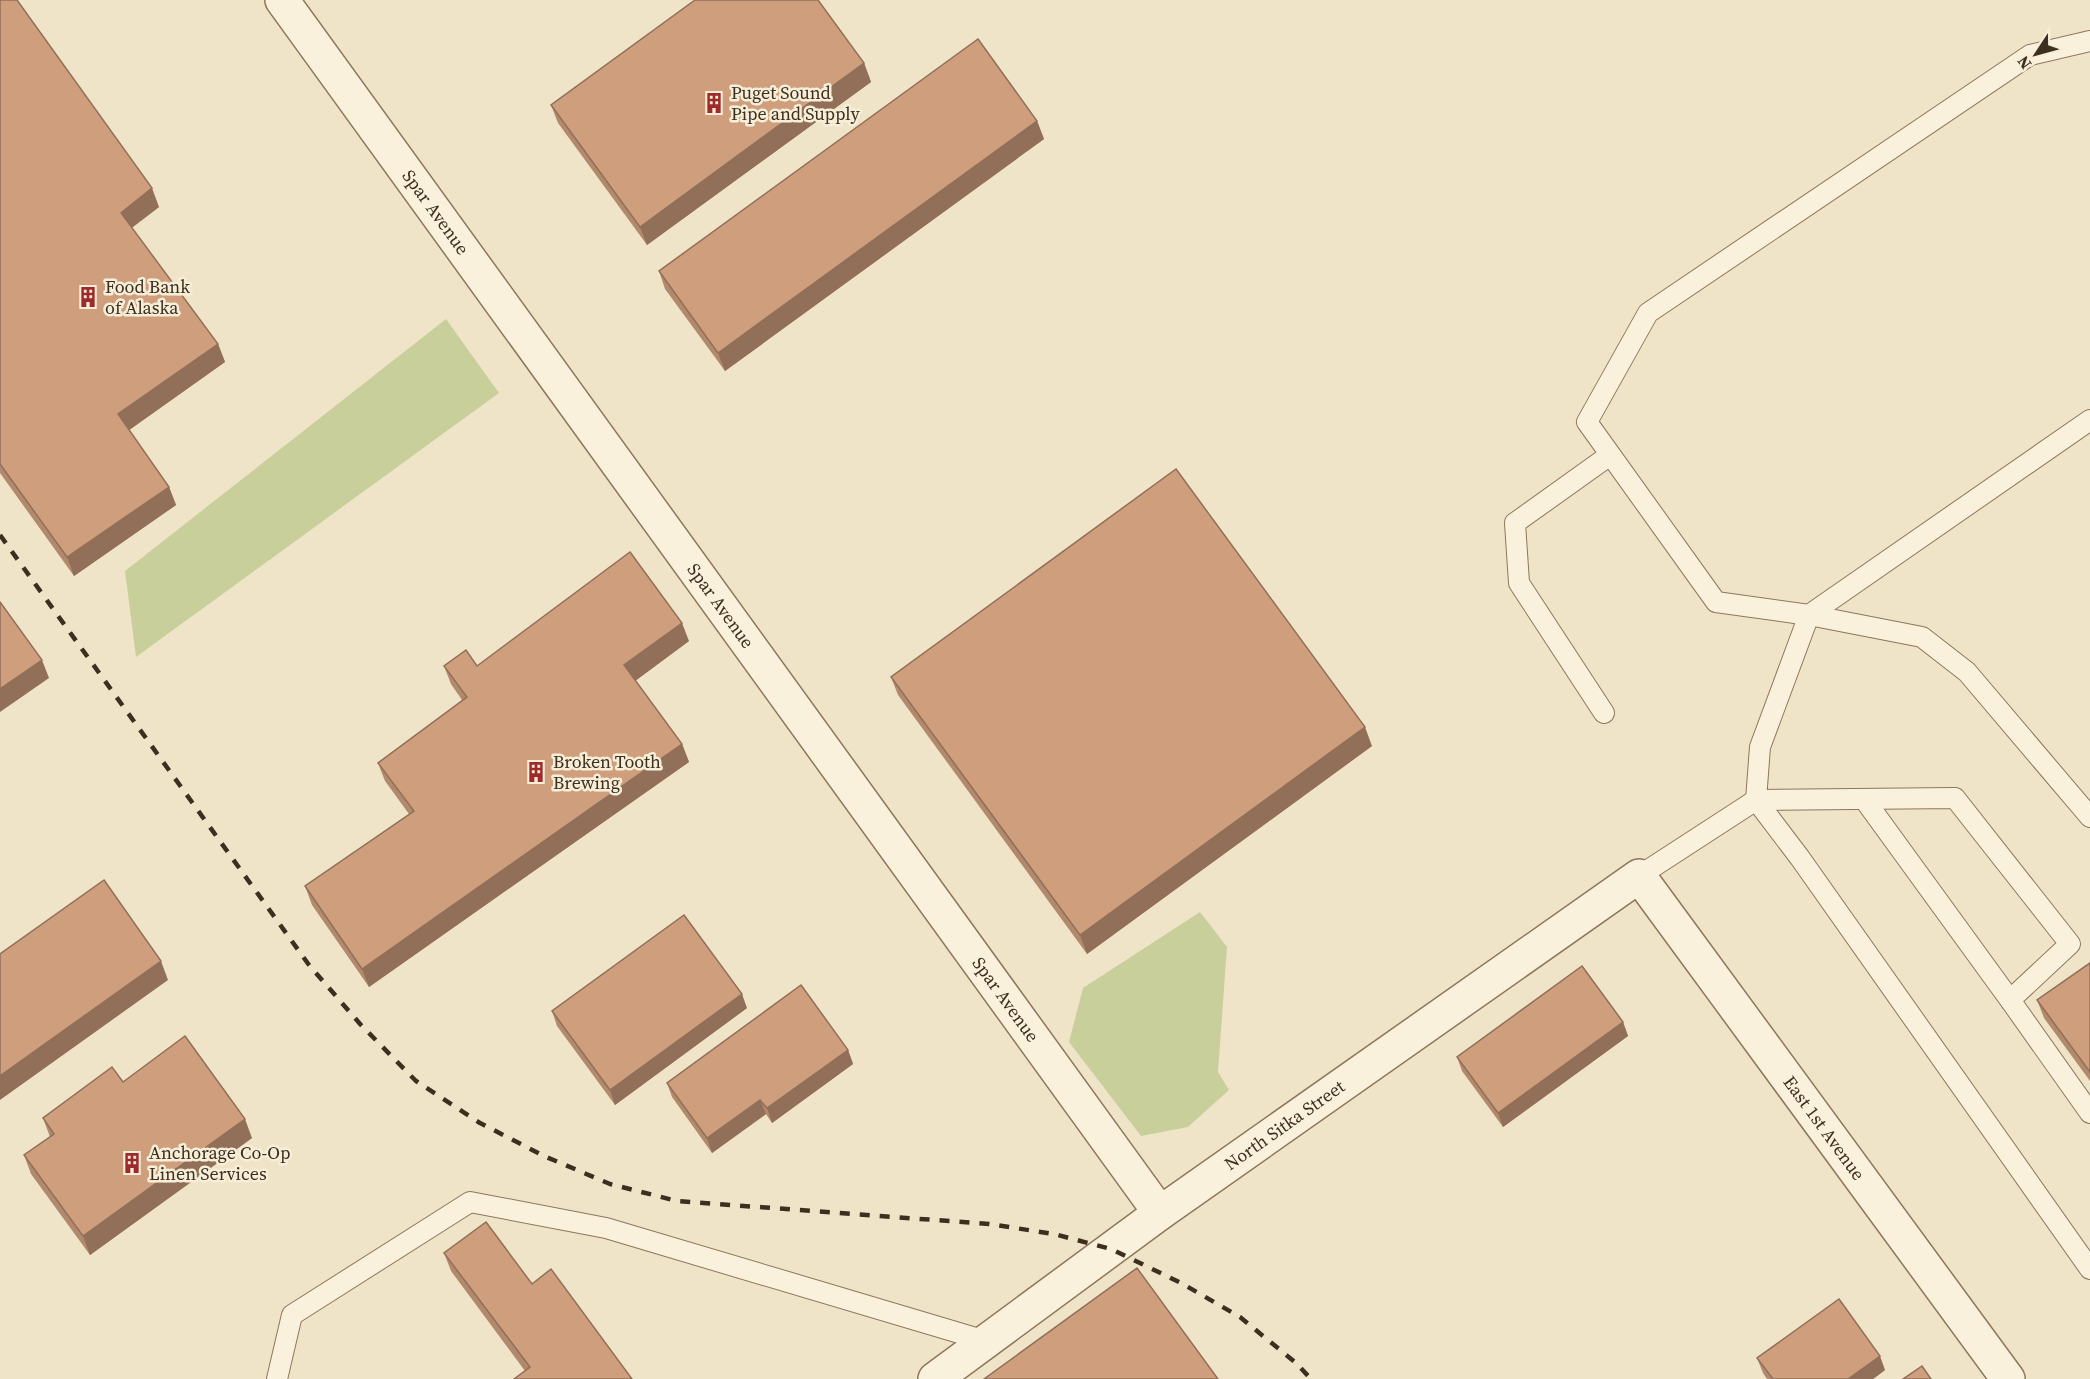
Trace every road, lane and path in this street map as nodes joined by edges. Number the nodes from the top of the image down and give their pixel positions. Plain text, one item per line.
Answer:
1 (282, 0) edge
2 (2090, 40) edge
3 (2090, 420) edge
4 (1610, 455) junction
5 (1809, 615) junction
6 (1604, 713) dead end
7 (1864, 799) junction
8 (1756, 800) junction
9 (2090, 817) edge
10 (1639, 876) junction
11 (2010, 1000) junction
12 (2090, 1113) edge
13 (1160, 1213) junction
14 (2090, 1269) edge
15 (986, 1341) junction
16 (277, 1379) edge
17 (935, 1379) edge
18 (2008, 1379) edge

1 - 13 street, Spar Avenue
2 - 4 lane
3 - 5 lane
4 - 5 lane
4 - 6 lane
5 - 8 lane
5 - 9 lane
7 - 8 lane
7 - 11 lane
7 - 11 lane
8 - 10 lane
8 - 14 lane
10 - 13 street, North Sitka Street
10 - 18 street, East 1st Avenue
11 - 12 lane
13 - 15 street, North Sitka Street
15 - 16 lane
15 - 17 street, North Sitka Street

